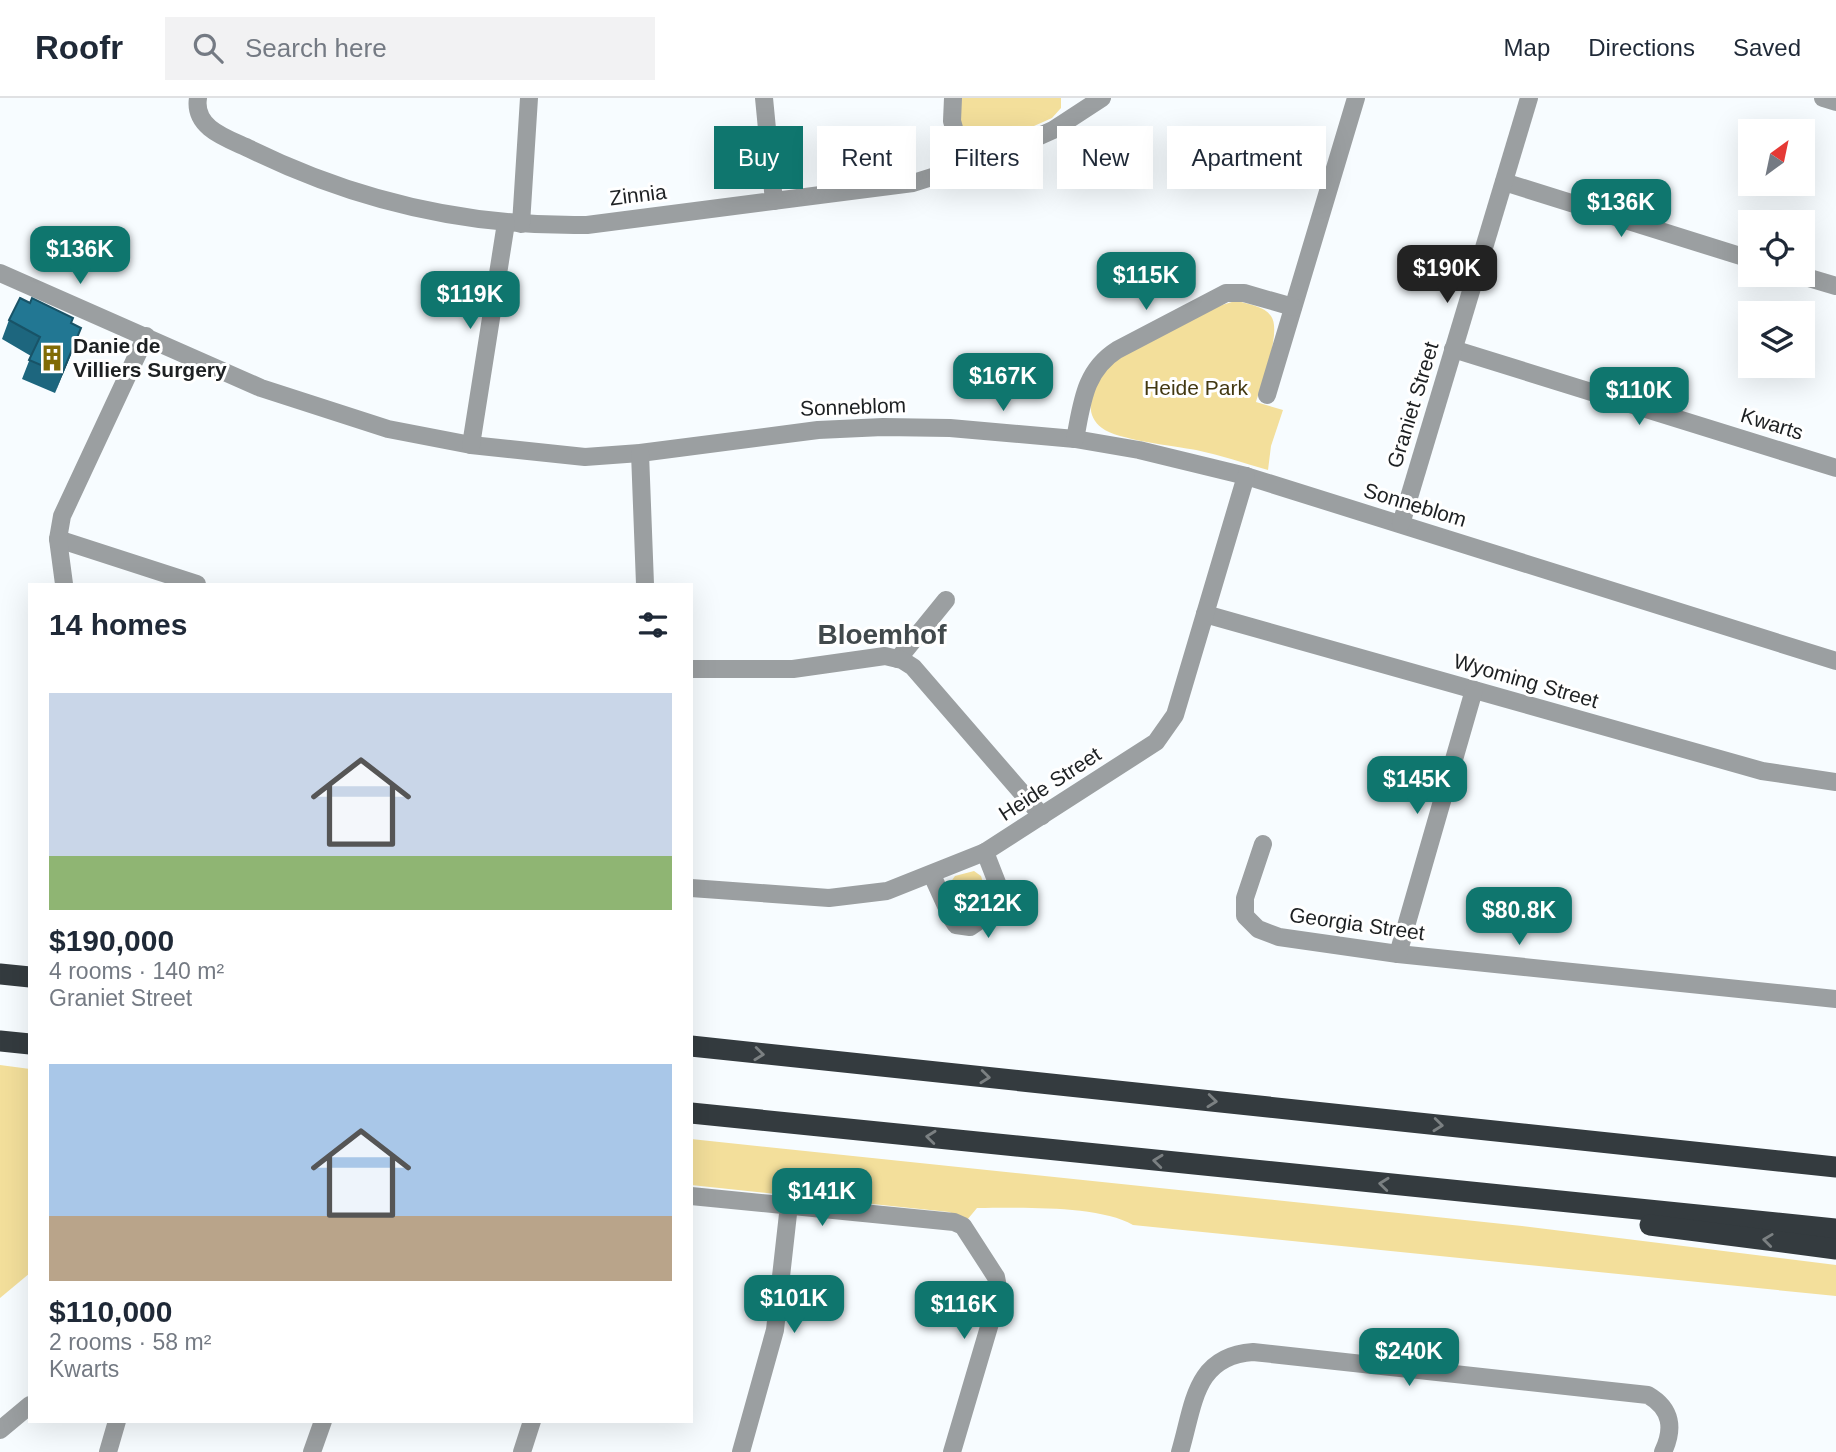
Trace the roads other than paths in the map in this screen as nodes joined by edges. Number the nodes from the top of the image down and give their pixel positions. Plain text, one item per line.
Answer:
1 (198, 98) edge
2 (528, 98) edge
3 (764, 98) edge
4 (953, 98) edge
5 (1102, 98) edge
6 (1356, 98) edge
7 (1529, 98) edge
8 (1823, 98) edge
9 (1836, 102) edge
10 (1080, 105) edge
11 (953, 126) edge
12 (1043, 135) edge
13 (930, 178) edge
14 (1504, 182) junction
15 (774, 201) junction
16 (513, 224) junction
17 (1738, 255) edge
18 (0, 273) edge
19 (1815, 280) edge
20 (1836, 286) edge
21 (1293, 307) junction
22 (146, 336) junction
23 (1453, 349) junction
24 (1267, 395) dead end
25 (1075, 439) junction
26 (471, 445) junction
27 (640, 453) junction
28 (1836, 468) edge
29 (1246, 475) junction
30 (1401, 524) junction
31 (58, 540) junction
32 (64, 583) edge
33 (194, 583) edge
34 (645, 583) edge
35 (946, 600) dead end
36 (1205, 614) junction
37 (898, 659) junction
38 (1836, 661) edge
39 (693, 669) edge
40 (1474, 690) junction
41 (1836, 782) edge
42 (1042, 816) junction
43 (1262, 844) dead end
44 (985, 852) junction
45 (932, 876) junction
46 (693, 888) edge
47 (1398, 954) junction
48 (0, 974) edge
49 (28, 977) edge
50 (1836, 999) edge
51 (0, 1041) edge
52 (28, 1044) edge
53 (693, 1046) edge
54 (693, 1112) edge
55 (1836, 1166) edge
56 (693, 1196) edge
57 (1501, 1196) junction
58 (789, 1205) junction
59 (1836, 1229) edge
60 (1836, 1249) edge
61 (28, 1407) edge
62 (116, 1423) edge
63 (322, 1423) edge
64 (531, 1423) edge
65 (0, 1430) edge
66 (108, 1452) edge
67 (313, 1452) edge
68 (522, 1452) edge
69 (741, 1452) edge
70 (951, 1452) edge
71 (1180, 1452) edge
72 (1663, 1452) edge

1 - 16 street, Zinnia
2 - 16 street
3 - 15 street
4 - 11 street
5 - 10 street, Zinnia
6 - 21 street
7 - 14 street, Graniet Street
8 - 9 street
10 - 12 street, Zinnia
13 - 15 street, Zinnia
14 - 17 street
14 - 23 street, Graniet Street
15 - 16 street, Zinnia
16 - 26 street
18 - 22 street, Sonneblom
19 - 20 street
21 - 24 street
21 - 25 street
22 - 26 street, Sonneblom
22 - 31 street
23 - 28 street, Kwarts
23 - 30 street, Graniet Street
25 - 27 street, Sonneblom
25 - 29 street, Sonneblom
26 - 27 street, Sonneblom
27 - 34 street
29 - 30 street, Sonneblom
29 - 36 street, Heide Street
30 - 38 street, Sonneblom
31 - 32 street
31 - 33 street
35 - 37 street
36 - 40 street, Wyoming Street
36 - 42 street, Heide Street
37 - 39 street
37 - 42 street
40 - 41 street, Wyoming Street
40 - 47 street
42 - 44 street, Heide Street
43 - 47 street, Georgia Street
44 - 45 street, Heide Street
44 - 45 street
45 - 46 street, Heide Street
47 - 50 street, Georgia Street
48 - 49 highway
51 - 52 highway
53 -> 55 highway
57 -> 54 highway
56 - 58 street
57 - 59 highway
60 -> 57 highway
58 - 69 street
58 - 70 street
61 - 65 street
62 - 66 street
63 - 67 street
64 - 68 street
71 - 72 street

